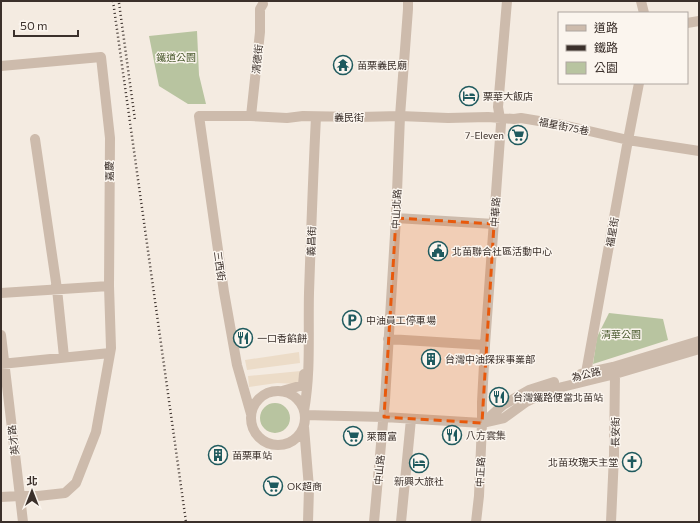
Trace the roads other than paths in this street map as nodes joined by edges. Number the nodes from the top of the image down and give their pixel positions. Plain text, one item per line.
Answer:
1 (408, 1) edge
2 (507, 1) edge
3 (641, 1) edge
4 (263, 4) dead end
5 (644, 12) edge
6 (699, 22) edge
7 (688, 23) edge
8 (1, 66) edge
9 (639, 84) edge
10 (199, 116) joint
11 (252, 116) junction
12 (400, 116) junction
13 (316, 117) junction
14 (500, 118) junction
15 (35, 139) dead end
16 (628, 140) junction
17 (699, 152) edge
18 (396, 218) junction
19 (494, 224) junction
20 (109, 286) junction
21 (57, 289) junction
22 (1, 293) edge
23 (1, 335) edge
24 (388, 339) junction
25 (699, 341) edge
26 (485, 345) junction
27 (699, 349) edge
28 (110, 352) junction
29 (64, 357) junction
30 (2, 364) edge
31 (308, 364) junction
32 (614, 371) junction
33 (587, 377) junction
34 (282, 391) junction
35 (305, 413) junction
36 (251, 414) junction
37 (384, 417) junction
38 (411, 419) junction
39 (482, 423) junction
40 (304, 427) junction
41 (20, 496) junction
42 (1, 497) edge
43 (23, 522) edge
44 (308, 522) edge
45 (374, 522) edge
46 (401, 522) edge
47 (476, 522) edge
48 (611, 522) edge

1 - 12 street, 中山北路
2 - 14 street, 中華路
3 - 5 street
4 - 11 street, 清德街
6 - 7 street
8 - 20 street, 嘉慶
9 - 16 street, 福星街
10 - 11 street, 義民街
10 - 36 street, 三西街
11 - 13 street, 義民街
12 - 13 street, 義民街
12 - 14 street, 義民街
12 - 18 street, 中山北路
13 - 31 street, 義昌街
14 - 16 street, 福星街75巷
14 - 19 street, 中華路
15 - 21 street
16 - 17 street, 福星街75巷
16 - 33 street, 福星街
18 - 19 street
18 - 24 street, 中山北路
19 - 26 street, 中華路
20 - 21 street
20 - 28 street, 嘉慶
21 - 22 street
21 - 29 street
23 - 30 street, 英才路
24 - 26 street
24 - 37 street, 中山北路
25 - 32 street, 為公路
26 - 39 street, 中華路
27 - 32 street, 為公路
28 - 29 street
28 - 41 street, 嘉慶
29 - 30 street
30 - 41 street, 英才路
31 - 34 street
31 - 35 street
32 - 33 street, 為公路
32 - 48 street, 長安街
33 - 39 street, 為公路
34 - 35 street
34 - 36 street
35 - 37 street
35 - 40 street
36 - 40 street
37 - 38 street
37 - 45 street, 中山路
38 - 39 street
38 - 46 street
39 - 47 street, 中正路
40 - 44 street
41 - 42 street, 嘉慶
41 - 43 street, 英才路

